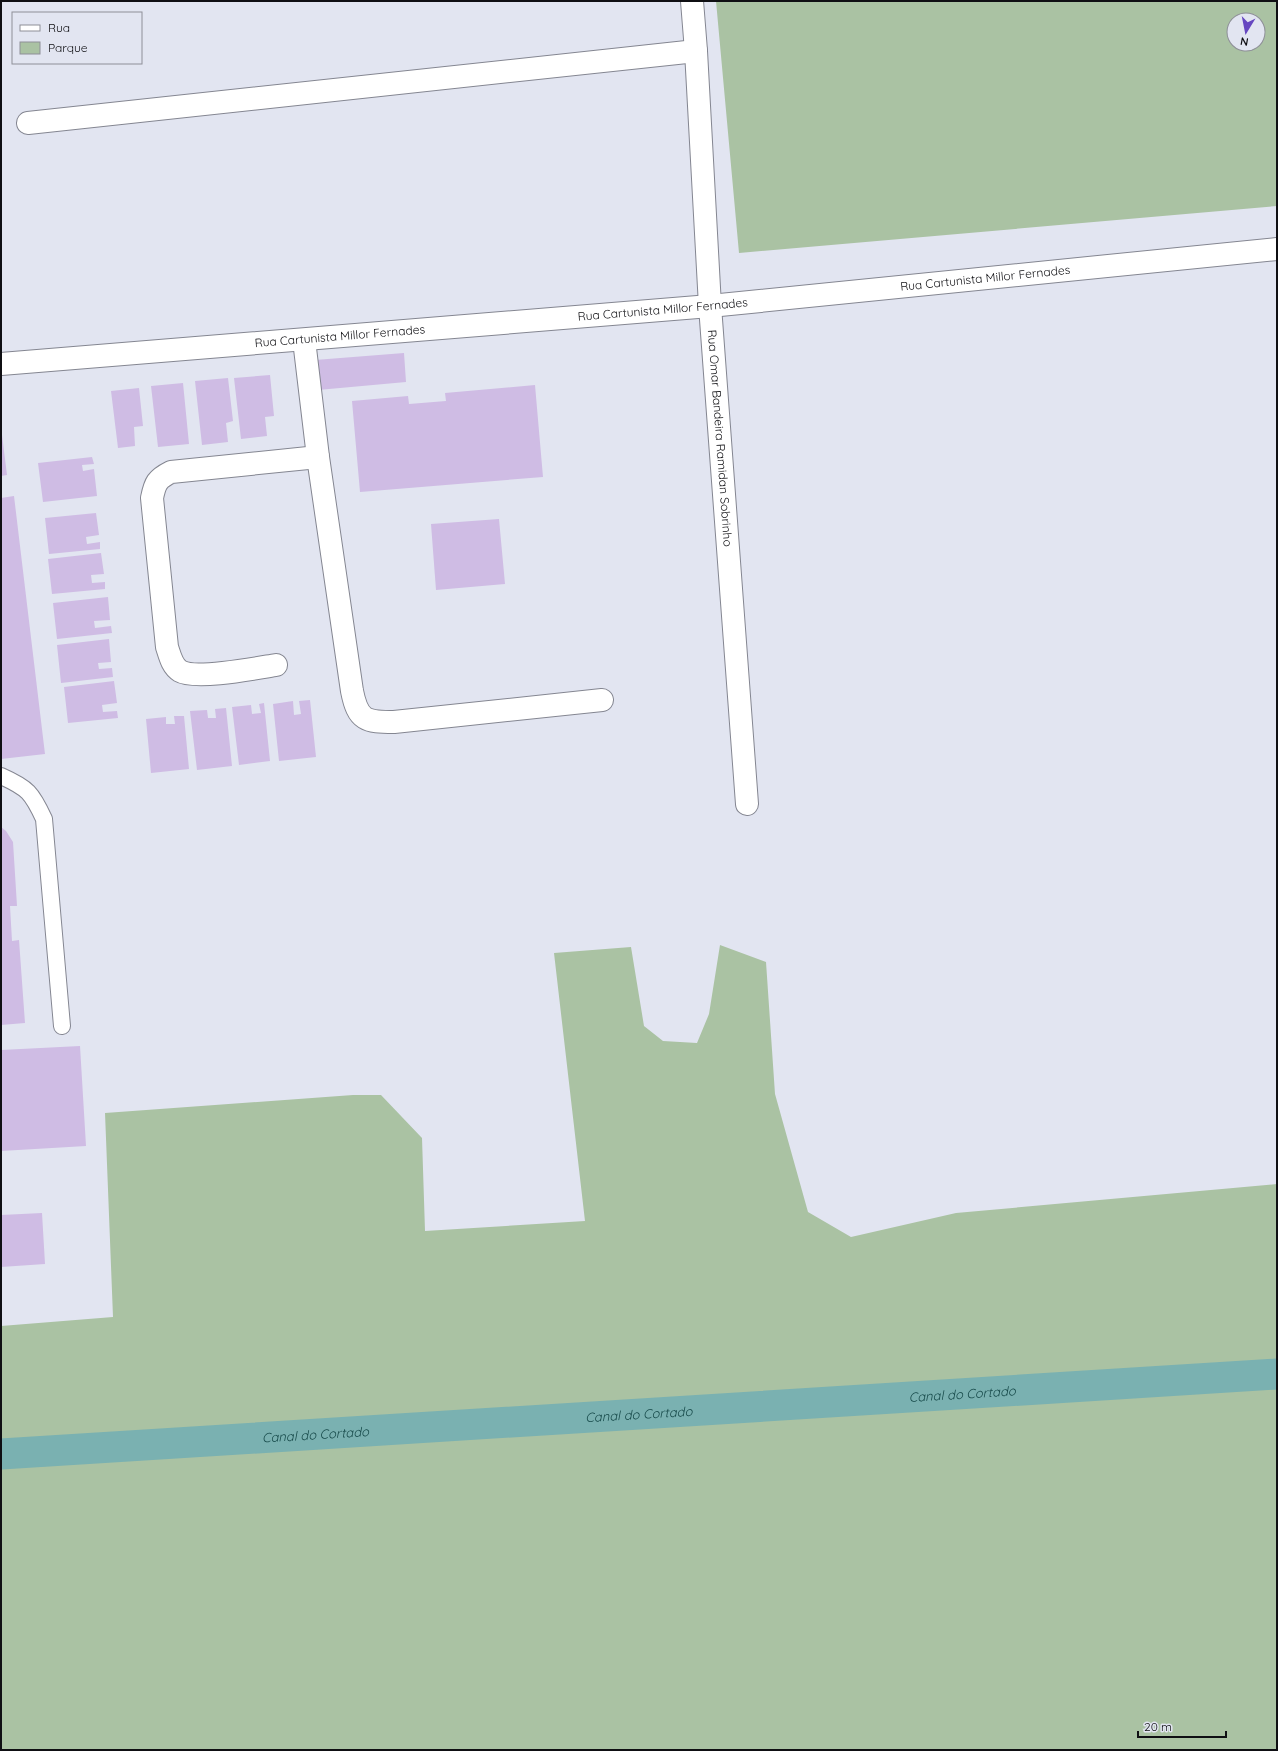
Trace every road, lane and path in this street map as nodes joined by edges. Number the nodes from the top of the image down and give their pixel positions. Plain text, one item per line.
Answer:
1 (692, 1) edge
2 (696, 51) junction
3 (28, 124) dead end
4 (1277, 249) edge
5 (710, 306) junction
6 (304, 340) junction
7 (1, 364) edge
8 (318, 457) junction
9 (276, 665) dead end
10 (602, 700) dead end
11 (1, 776) edge
12 (747, 804) dead end
13 (62, 1026) dead end

1 - 2 street, Rua Omar Bandeira Ramidan Sobrinho
2 - 3 street
2 - 5 street, Rua Omar Bandeira Ramidan Sobrinho
4 - 5 street, Rua Cartunista Millor Fernades
5 - 6 street, Rua Cartunista Millor Fernades
5 - 12 street, Rua Omar Bandeira Ramidan Sobrinho
6 - 7 street, Rua Cartunista Millor Fernades
6 - 8 street
8 - 9 street
8 - 10 street
11 - 13 lane

